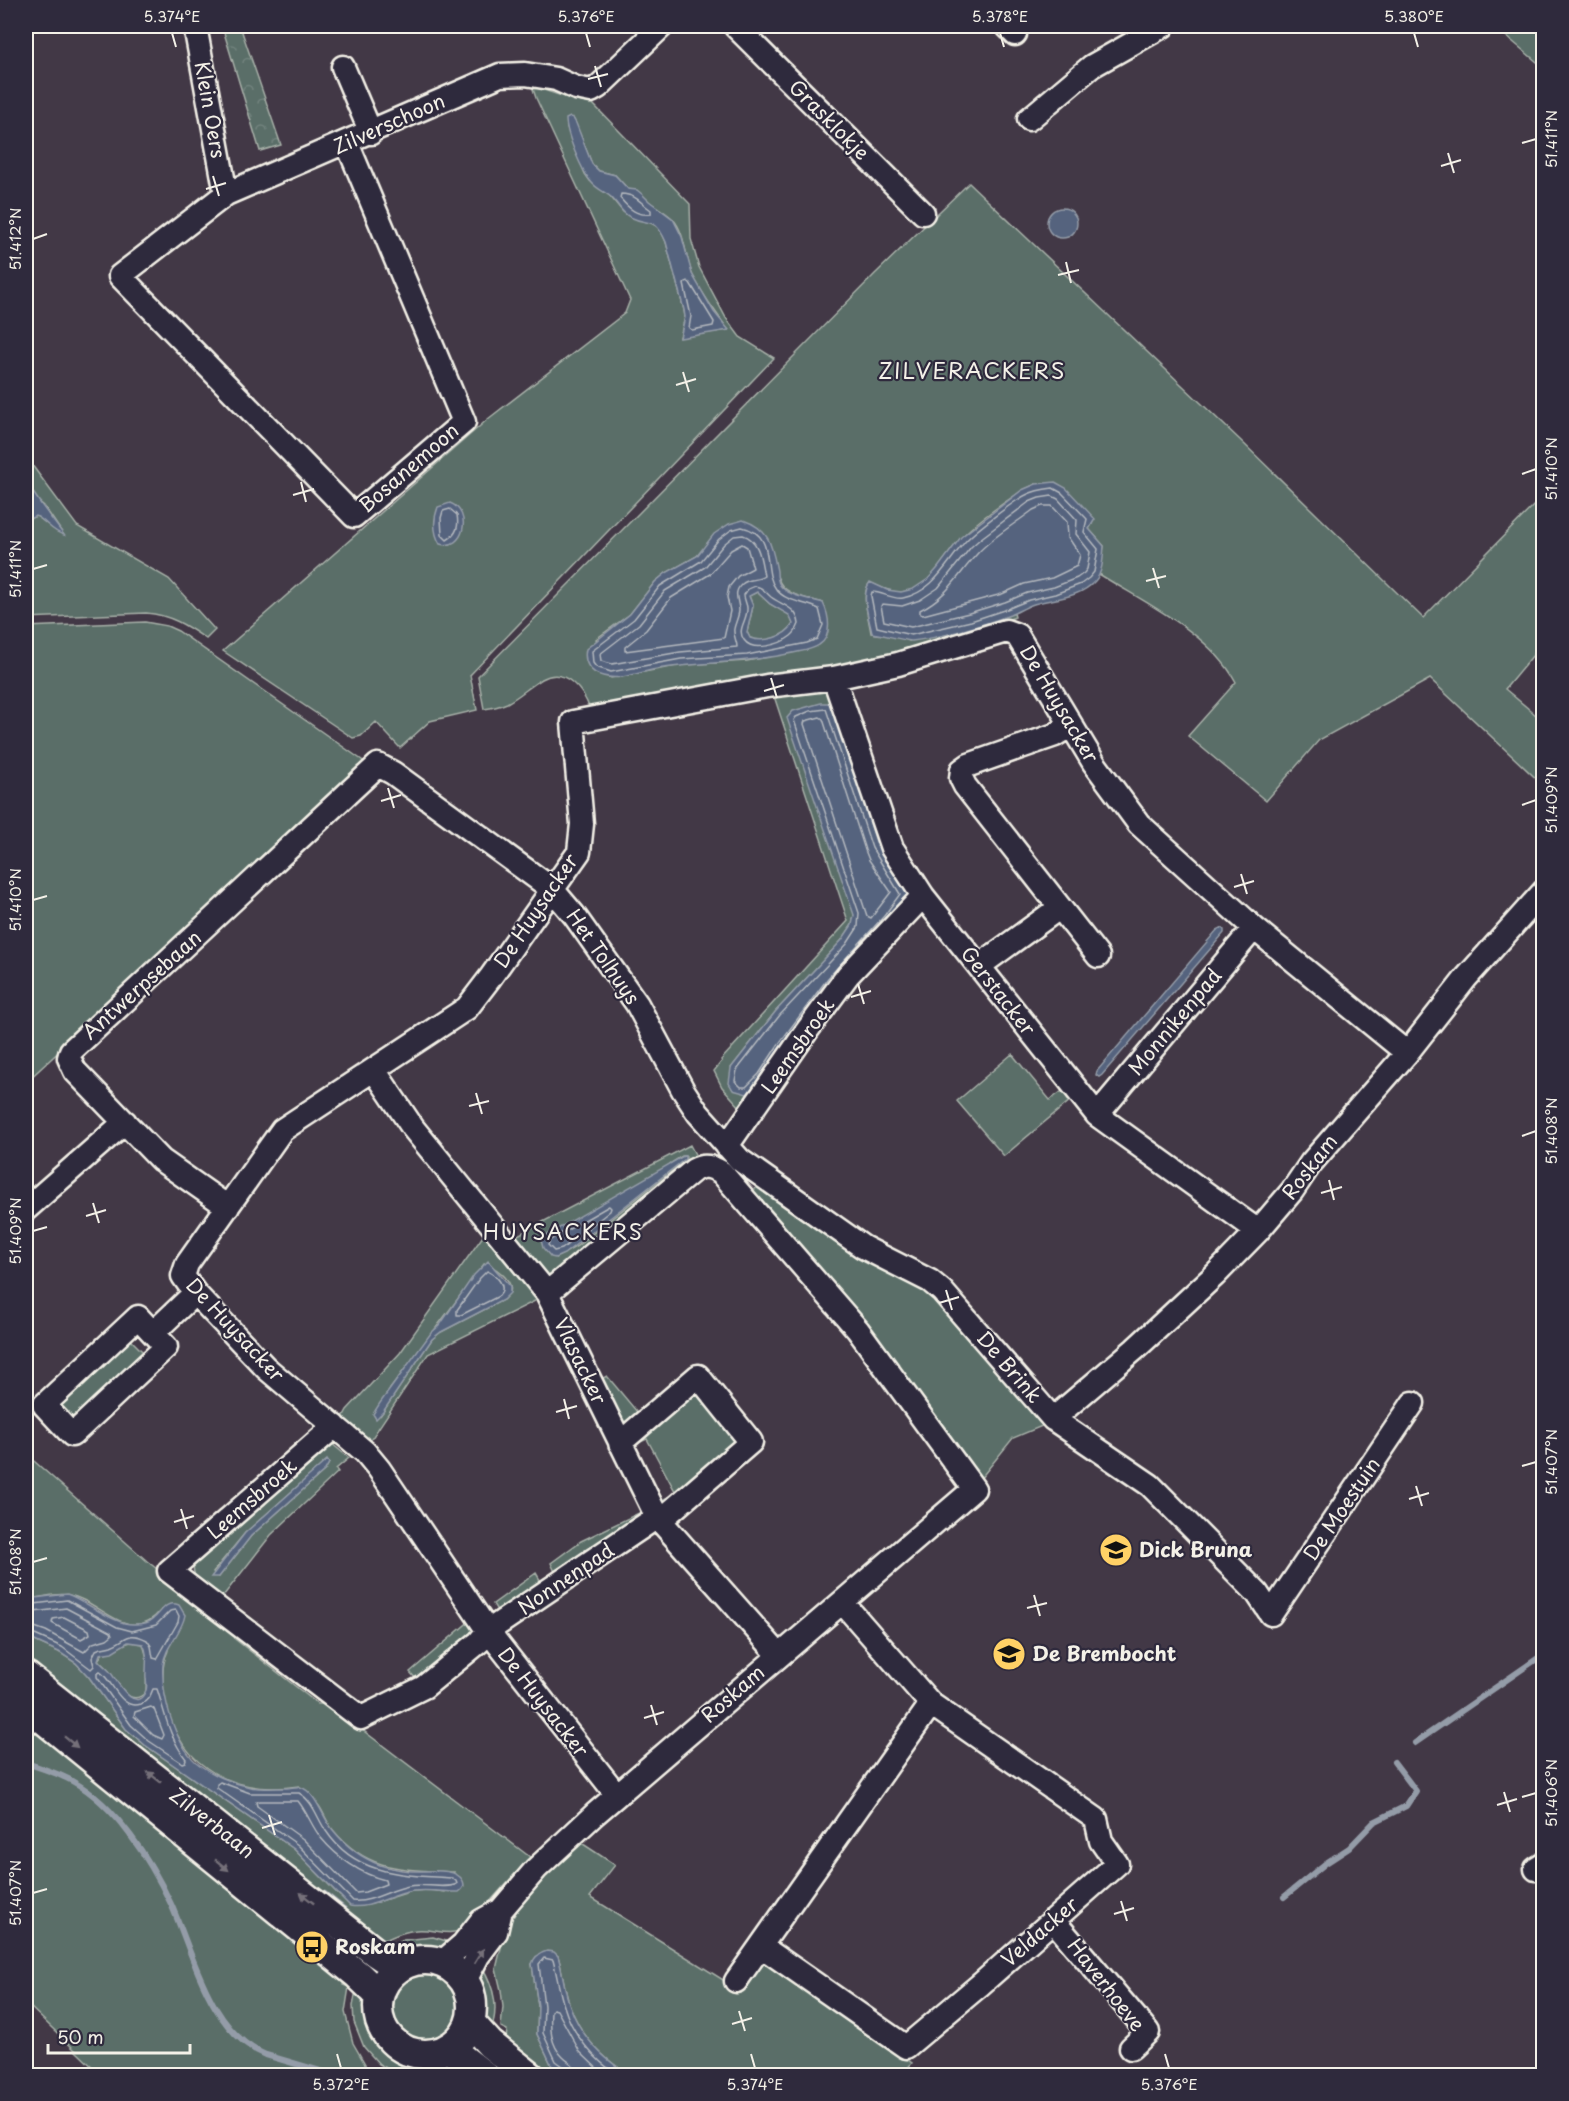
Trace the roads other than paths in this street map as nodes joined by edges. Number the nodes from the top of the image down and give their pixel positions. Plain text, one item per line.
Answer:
1 (195, 26) edge
2 (662, 26) edge
3 (735, 26) edge
4 (1163, 26) edge
5 (343, 67) dead end
6 (1029, 119) dead end
7 (371, 133) junction
8 (347, 143) junction
9 (226, 194) junction
10 (923, 213) dead end
11 (120, 276) joint
12 (834, 678) junction
13 (1071, 725) junction
14 (378, 765) joint
15 (552, 889) junction
16 (1544, 891) edge
17 (923, 896) junction
18 (1059, 908) junction
19 (1254, 928) junction
20 (1098, 956) dead end
21 (979, 966) junction
22 (1407, 1053) junction
23 (374, 1070) junction
24 (1097, 1115) junction
25 (125, 1122) junction
26 (727, 1146) junction
27 (228, 1207) junction
28 (26, 1209) edge
29 (1258, 1231) junction
30 (195, 1293) junction
31 (547, 1293) junction
32 (153, 1333) junction
33 (1413, 1403) dead end
34 (1053, 1419) junction
35 (334, 1426) junction
36 (620, 1443) junction
37 (657, 1517) junction
38 (169, 1571) joint
39 (843, 1603) junction
40 (1271, 1614) joint
41 (488, 1631) junction
42 (779, 1655) junction
43 (26, 1676) edge
44 (931, 1704) junction
45 (26, 1705) edge
46 (617, 1795) junction
47 (501, 1910) junction
48 (1053, 1920) junction
49 (761, 1946) junction
50 (441, 1963) junction
51 (399, 1968) junction
52 (465, 1981) junction
53 (736, 1981) dead end
54 (379, 1995) junction
55 (470, 2022) junction
56 (449, 2048) junction
57 (1131, 2048) dead end
58 (485, 2076) edge
59 (530, 2076) edge

1 - 9 street, Klein Oers
2 - 7 street, Zilverschoon
3 - 10 street, Grasklokje
4 - 6 street
5 - 7 street
7 - 8 street, Zilverschoon
8 - 9 street, Zilverschoon
8 - 11 street, Bosanemoon
9 - 11 street, Zilverschoon
12 - 13 street, De Huysacker
12 - 15 street, De Huysacker
12 - 17 street, Gerstacker
13 - 18 street
13 - 19 street, De Huysacker
14 - 15 street, Het Tolhuys
14 - 25 street, Antwerpsebaan
15 - 23 street, De Huysacker
15 - 26 street, Het Tolhuys
16 - 22 street, Roskam
17 - 21 street, Gerstacker
17 - 26 street, Leemsbroek
18 - 20 street
18 - 21 street
19 - 22 street, De Huysacker
19 - 24 street, Monnikenpad
21 - 24 street, Gerstacker
22 - 29 street, Roskam
23 - 27 street, De Huysacker
23 - 31 street, Vlasacker
24 - 29 street, Gerstacker
25 - 27 street, Antwerpsebaan
25 - 28 street
26 - 34 street, De Brink
27 - 30 street, De Huysacker
29 - 34 street, Roskam
30 - 32 street
30 - 35 street, De Huysacker
31 - 36 street, Vlasacker
31 - 39 street, Roskam
32 - 32 street
33 - 40 street, De Moestuin
34 - 40 street, De Brink
35 - 38 street, Leemsbroek
35 - 41 street, De Huysacker
36 - 37 street, Vlasacker
36 - 37 street, Nonnenpad
37 - 41 street, Nonnenpad
37 - 42 street, Vlasacker
38 - 41 street, Nonnenpad
39 - 42 street, Roskam
39 - 44 street, Veldacker
41 - 46 street, De Huysacker
42 - 46 street, Roskam
51 -> 43 main road, Zilverbaan
44 - 48 street, Veldacker
44 - 49 street
45 -> 54 main road, Zilverbaan
46 - 47 street, Roskam
47 - 50 street, Roskam
52 -> 47 street, Roskam
48 - 49 street, Veldacker
48 - 57 street, Haverhoeve
49 - 53 street
50 - 51 main road
50 - 52 main road
51 - 54 main road
52 - 55 main road
54 - 56 main road
55 - 56 main road
55 - 59 main road
56 - 58 main road

